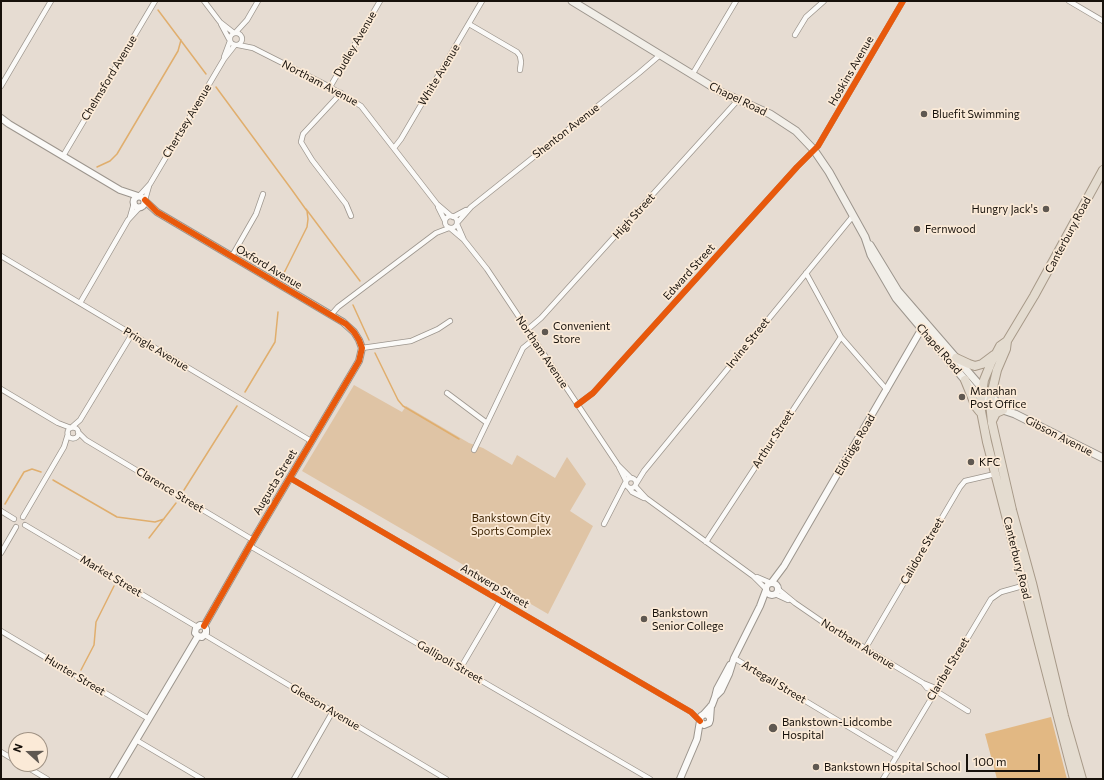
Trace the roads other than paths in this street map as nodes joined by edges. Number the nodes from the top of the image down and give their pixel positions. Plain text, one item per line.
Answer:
1 (51, 1) edge
2 (154, 1) edge
3 (204, 1) edge
4 (258, 1) edge
5 (380, 1) edge
6 (482, 1) edge
7 (572, 1) edge
8 (736, 1) edge
9 (824, 1) edge
10 (903, 1) edge
11 (1069, 1) edge
12 (246, 20) junction
13 (1103, 21) edge
14 (220, 22) junction
15 (469, 24) junction
16 (235, 32) junction
17 (795, 36) dead end
18 (242, 37) junction
19 (230, 40) junction
20 (236, 45) junction
21 (253, 48) junction
22 (660, 55) junction
23 (224, 59) junction
24 (520, 70) dead end
25 (692, 75) junction
26 (1, 86) edge
27 (330, 87) junction
28 (341, 93) junction
29 (738, 100) junction
30 (1, 118) edge
31 (1, 122) edge
32 (9, 124) junction
33 (394, 148) junction
34 (814, 150) junction
35 (63, 156) junction
36 (1103, 170) edge
37 (120, 190) junction
38 (263, 194) dead end
39 (142, 198) junction
40 (437, 204) junction
41 (137, 205) junction
42 (471, 207) junction
43 (157, 212) junction
44 (350, 216) dead end
45 (853, 216) junction
46 (452, 217) junction
47 (445, 221) junction
48 (457, 223) junction
49 (449, 228) junction
50 (436, 233) junction
51 (464, 240) junction
52 (1, 256) edge
53 (232, 256) junction
54 (806, 273) junction
55 (80, 303) junction
56 (331, 315) junction
57 (450, 321) dead end
58 (924, 326) junction
59 (527, 330) junction
60 (132, 334) junction
61 (841, 337) junction
62 (534, 339) junction
63 (1007, 341) junction
64 (362, 348) junction
65 (996, 353) junction
66 (956, 358) junction
67 (965, 380) junction
68 (1, 390) edge
69 (887, 390) junction
70 (982, 392) junction
71 (447, 393) dead end
72 (991, 400) junction
73 (577, 405) junction
74 (1003, 410) junction
75 (1015, 414) junction
76 (982, 415) junction
77 (80, 420) junction
78 (487, 422) junction
79 (58, 423) junction
80 (992, 423) junction
81 (72, 428) junction
82 (78, 432) junction
83 (67, 434) junction
84 (74, 438) junction
85 (86, 440) junction
86 (311, 441) junction
87 (64, 447) junction
88 (474, 450) dead end
89 (1103, 458) edge
90 (618, 465) junction
91 (644, 470) junction
92 (995, 474) junction
93 (290, 478) junction
94 (632, 478) junction
95 (627, 485) junction
96 (635, 485) junction
97 (646, 498) junction
98 (1, 510) edge
99 (22, 517) junction
100 (14, 519) junction
101 (604, 524) dead end
102 (25, 525) junction
103 (16, 527) junction
104 (253, 540) junction
105 (706, 542) junction
106 (250, 546) junction
107 (1, 553) edge
108 (753, 576) junction
109 (1032, 583) junction
110 (1024, 585) junction
111 (774, 588) junction
112 (766, 589) junction
113 (500, 601) junction
114 (760, 606) junction
115 (204, 626) junction
116 (197, 627) junction
117 (1, 631) edge
118 (205, 635) junction
119 (198, 636) junction
120 (865, 649) junction
121 (734, 658) junction
122 (460, 669) junction
123 (936, 691) junction
124 (712, 705) junction
125 (334, 711) junction
126 (968, 711) dead end
127 (149, 719) junction
128 (703, 719) junction
129 (136, 740) junction
130 (897, 756) junction
131 (35, 772) edge
132 (682, 777) edge
133 (47, 779) edge
134 (113, 779) edge
135 (202, 779) edge
136 (294, 779) edge
137 (446, 779) edge
138 (650, 779) edge
139 (883, 779) edge
140 (1074, 779) edge
141 (1082, 779) edge

1 - 26 street
2 - 35 street, Chelmsford Avenue
3 - 14 street
4 - 12 street
5 - 27 street, Dudley Avenue
6 - 15 street, White Avenue
7 - 22 main road, Chapel Road
8 - 25 street
9 - 17 street
10 - 34 street, Hoskins Avenue
11 - 13 street
12 - 16 street
12 - 18 street
14 - 16 street
14 - 19 street
15 - 24 street
15 - 33 street, White Avenue
16 - 18 street
16 - 19 street
18 - 20 street
18 - 21 street, Northam Avenue
19 - 20 street
19 - 23 street, Chertsey Avenue
20 - 21 street, Northam Avenue
20 - 23 street, Chertsey Avenue
21 - 27 street, Northam Avenue
22 - 25 main road, Chapel Road
22 - 42 street, Shenton Avenue
23 - 39 street, Chertsey Avenue
25 - 29 main road, Chapel Road
27 - 28 street, Northam Avenue
28 - 33 street, Northam Avenue
28 - 44 street
29 - 34 main road, Chapel Road
29 - 59 street, High Street
30 - 32 street, Oxford Avenue
31 - 32 street, Oxford Avenue
32 - 35 street, Oxford Avenue
33 - 40 street, Northam Avenue
34 - 45 main road, Chapel Road
34 - 73 street, Edward Street
35 - 37 street, Oxford Avenue
36 - 63 highway, Canterbury Road
37 - 39 street, Oxford Avenue
37 - 41 street, Oxford Avenue
38 - 53 street
39 - 41 street
39 - 41 street
39 - 43 street, Oxford Avenue
40 - 46 street, Northam Avenue
40 - 47 street, Northam Avenue
41 - 43 street, Oxford Avenue
41 - 55 street
42 - 46 street, Shenton Avenue
42 - 48 street, Shenton Avenue
43 - 53 street, Oxford Avenue
45 - 54 street, Irvine Street
45 - 58 main road, Chapel Road
46 - 47 street
46 - 48 street
47 - 49 street
47 - 50 street
48 - 49 street
48 - 51 street, Northam Avenue
49 - 50 street
49 - 51 street, Northam Avenue
50 - 56 street
51 - 59 street, Northam Avenue
52 - 55 street, Pringle Avenue
53 - 56 street, Oxford Avenue
54 - 61 street
54 - 91 street, Irvine Street
55 - 60 street, Pringle Avenue
56 - 64 street, Oxford Avenue
57 - 64 street
58 - 66 main road, Chapel Road
58 - 67 main road, Chapel Road
58 - 69 street, Eldridge Road
59 - 62 street, Northam Avenue
60 - 77 street
60 - 86 street, Pringle Avenue
61 - 69 street
61 - 105 street, Arthur Street
62 - 73 street, Northam Avenue
62 - 78 street
63 - 65 highway, Canterbury Road
63 - 72 highway, Canterbury Road
64 - 86 street, Augusta Street
65 - 66 highway
65 - 70 highway, Canterbury Road
66 - 70 main road, Chapel Road
67 - 70 main road, Chapel Road
67 - 76 highway
68 - 79 street
69 - 111 street, Eldridge Road
70 - 72 main road, Gibson Avenue
70 - 76 highway, Canterbury Road
71 - 78 street
72 - 74 main road, Gibson Avenue
72 - 75 main road, Gibson Avenue
72 - 80 highway, Canterbury Road
73 - 90 street, Northam Avenue
74 - 75 main road, Gibson Avenue
74 - 80 highway
75 - 89 main road, Gibson Avenue
76 - 92 highway, Canterbury Road
77 - 81 street
77 - 82 street
78 - 88 street
79 - 81 street
79 - 83 street
80 - 109 highway, Canterbury Road
81 - 82 street
81 - 83 street
82 - 84 street
82 - 85 street, Clarence Street
83 - 84 street
83 - 87 street
84 - 85 street, Clarence Street
84 - 87 street
85 - 104 street, Clarence Street
86 - 93 street, Augusta Street
87 - 99 street
90 - 94 street, Northam Avenue
90 - 95 street, Northam Avenue
91 - 94 street, Irvine Street
91 - 96 street, Irvine Street
92 - 110 highway, Canterbury Road
92 - 120 street, Calidore Street
93 - 104 street, Augusta Street
93 - 113 street, Antwerp Street
94 - 95 street
94 - 96 street
95 - 96 street
95 - 97 street, Northam Avenue
95 - 101 street
96 - 97 street, Northam Avenue
97 - 105 street, Northam Avenue
98 - 100 street
99 - 100 street
99 - 102 street
100 - 103 street
102 - 103 street
102 - 116 street, Market Street
103 - 107 street
104 - 106 street, Augusta Street
105 - 108 street, Northam Avenue
106 - 115 street, Augusta Street
106 - 122 street, Gallipoli Street
108 - 111 street, Northam Avenue
108 - 112 street, Northam Avenue
109 - 110 street, Claribel Street
109 - 141 highway, Canterbury Road
110 - 123 street, Claribel Street
110 - 140 highway, Canterbury Road
111 - 112 street
111 - 114 street, Eldridge Road
111 - 120 street, Northam Avenue
112 - 114 street, Eldridge Road
113 - 122 street
113 - 128 street, Antwerp Street
114 - 121 street, Eldridge Road
115 - 116 street
115 - 118 street
116 - 119 street
117 - 127 street, Hunter Street
118 - 119 street
118 - 125 street, Gleeson Avenue
119 - 127 street
120 - 123 street, Northam Avenue
121 - 124 street, Eldridge Road
121 - 130 street, Artegall Street
122 - 138 street, Gallipoli Street
123 - 126 street, Northam Avenue
123 - 130 street, Claribel Street
124 - 128 street, Eldridge Road
124 - 128 street, Eldridge Road
125 - 136 street
125 - 137 street, Gleeson Avenue
127 - 129 street
128 - 132 street
129 - 134 street
129 - 135 street
130 - 139 street, Claribel Street
131 - 133 street

